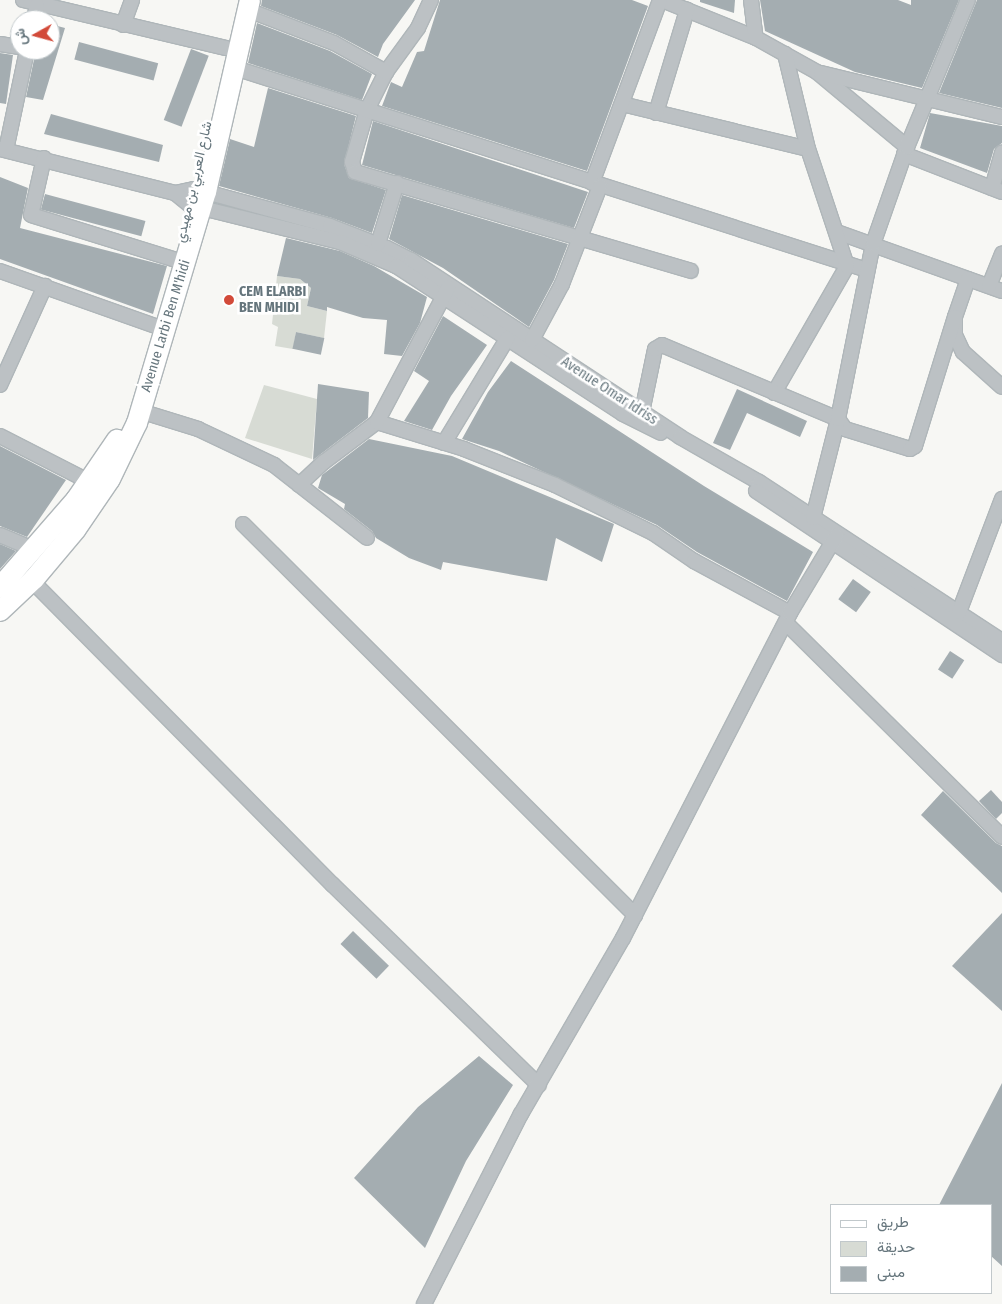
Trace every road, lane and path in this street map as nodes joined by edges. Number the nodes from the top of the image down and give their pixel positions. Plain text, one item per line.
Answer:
1 (23, 0) edge
2 (132, 0) edge
3 (431, 0) edge
4 (751, 0) edge
5 (968, 0) edge
6 (667, 1) edge
7 (245, 3) edge
8 (37, 5) junction
9 (36, 10) edge
10 (687, 10) junction
11 (123, 25) junction
12 (756, 38) junction
13 (226, 48) junction
14 (785, 54) junction
15 (26, 60) edge
16 (235, 68) junction
17 (386, 72) junction
18 (817, 72) junction
19 (926, 100) junction
20 (622, 104) junction
21 (367, 110) junction
22 (656, 112) junction
23 (1002, 118) edge
24 (808, 149) junction
25 (3, 150) edge
26 (905, 150) junction
27 (1002, 152) edge
28 (44, 158) junction
29 (397, 183) junction
30 (596, 185) junction
31 (997, 190) edge
32 (193, 197) junction
33 (837, 232) junction
34 (580, 238) junction
35 (378, 244) junction
36 (873, 244) junction
37 (1002, 253) edge
38 (176, 260) junction
39 (847, 266) junction
40 (867, 270) junction
41 (0, 271) edge
42 (691, 271) dead end
43 (968, 279) junction
44 (45, 286) junction
45 (996, 288) edge
46 (446, 291) junction
47 (955, 317) junction
48 (155, 326) junction
49 (507, 339) junction
50 (532, 340) junction
51 (0, 384) edge
52 (1002, 387) edge
53 (774, 393) junction
54 (140, 411) junction
55 (642, 412) junction
56 (838, 419) junction
57 (377, 422) junction
58 (0, 436) edge
59 (444, 443) junction
60 (90, 482) junction
61 (300, 485) junction
62 (1002, 499) edge
63 (813, 518) junction
64 (243, 524) dead end
65 (0, 534) edge
66 (367, 538) dead end
67 (834, 538) junction
68 (33, 549) junction
69 (32, 581) junction
70 (0, 587) edge
71 (0, 611) edge
72 (959, 612) junction
73 (788, 618) junction
74 (1002, 641) edge
75 (1002, 655) edge
76 (1002, 837) edge
77 (635, 915) junction
78 (539, 1085) junction
79 (424, 1304) edge

1 - 8 street
2 - 11 street
3 - 17 street
4 - 12 street
5 - 19 street
6 - 10 street
6 - 20 street
7 - 13 main road, شارع العربي بن مهيدي
7 - 16 main road, Avenue Larbi Ben M'hidi
7 - 17 street
8 - 9 street
8 - 11 street
10 - 12 street
10 - 22 street
11 - 13 street
12 - 14 street
13 - 32 main road, شارع العربي بن مهيدي
14 - 18 street
14 - 24 street
15 - 25 street
16 - 21 street
16 - 32 main road, Avenue Larbi Ben M'hidi
17 - 21 street
18 - 19 street
18 - 26 street
19 - 23 street
19 - 26 street
20 - 22 street
20 - 30 street
21 - 29 street
21 - 30 street
22 - 24 street
24 - 33 street
25 - 28 street
26 - 31 street
26 - 36 street
27 - 31 street
28 - 32 street
28 - 38 street
29 - 34 street
29 - 35 street
30 - 34 street
30 - 39 street
32 - 35 street, Avenue Omar Idriss
32 - 38 main road, شارع العربي بن مهيدي
32 - 46 street
32 - 54 main road, Avenue Larbi Ben M'hidi
33 - 36 street
33 - 39 street
34 - 42 street
34 - 50 street
35 - 46 street, Avenue Omar Idriss
36 - 40 street
36 - 43 street
37 - 45 street
38 - 48 main road, شارع العربي بن مهيدي
39 - 40 street
39 - 53 street
40 - 56 street
41 - 44 street
43 - 45 street
43 - 47 street
44 - 48 street
44 - 51 street
46 - 49 street
46 - 50 street, Avenue Omar Idriss
46 - 57 street
47 - 52 street
47 - 56 street
48 - 60 main road, شارع العربي بن مهيدي
49 - 59 street
49 - 67 street
50 - 55 street, Avenue Omar Idriss
53 - 55 street
53 - 56 street
54 - 61 street
54 - 69 main road, Avenue Larbi Ben M'hidi
55 - 63 street, Avenue Omar Idriss
56 - 63 street
57 - 59 street
57 - 61 street
58 - 60 street
59 - 73 street
60 - 68 main road, شارع العربي بن مهيدي
61 - 66 street
62 - 72 street
63 - 67 street, Avenue Omar Idriss
64 - 77 street
65 - 68 street
67 - 72 street, Avenue Omar Idriss
67 - 73 street
67 - 75 street
68 - 70 main road, شارع العربي بن مهيدي
69 - 71 main road, Avenue Larbi Ben M'hidi
69 - 78 street
72 - 74 street, Avenue Omar Idriss
73 - 76 street
73 - 77 street
77 - 78 street
78 - 79 street

